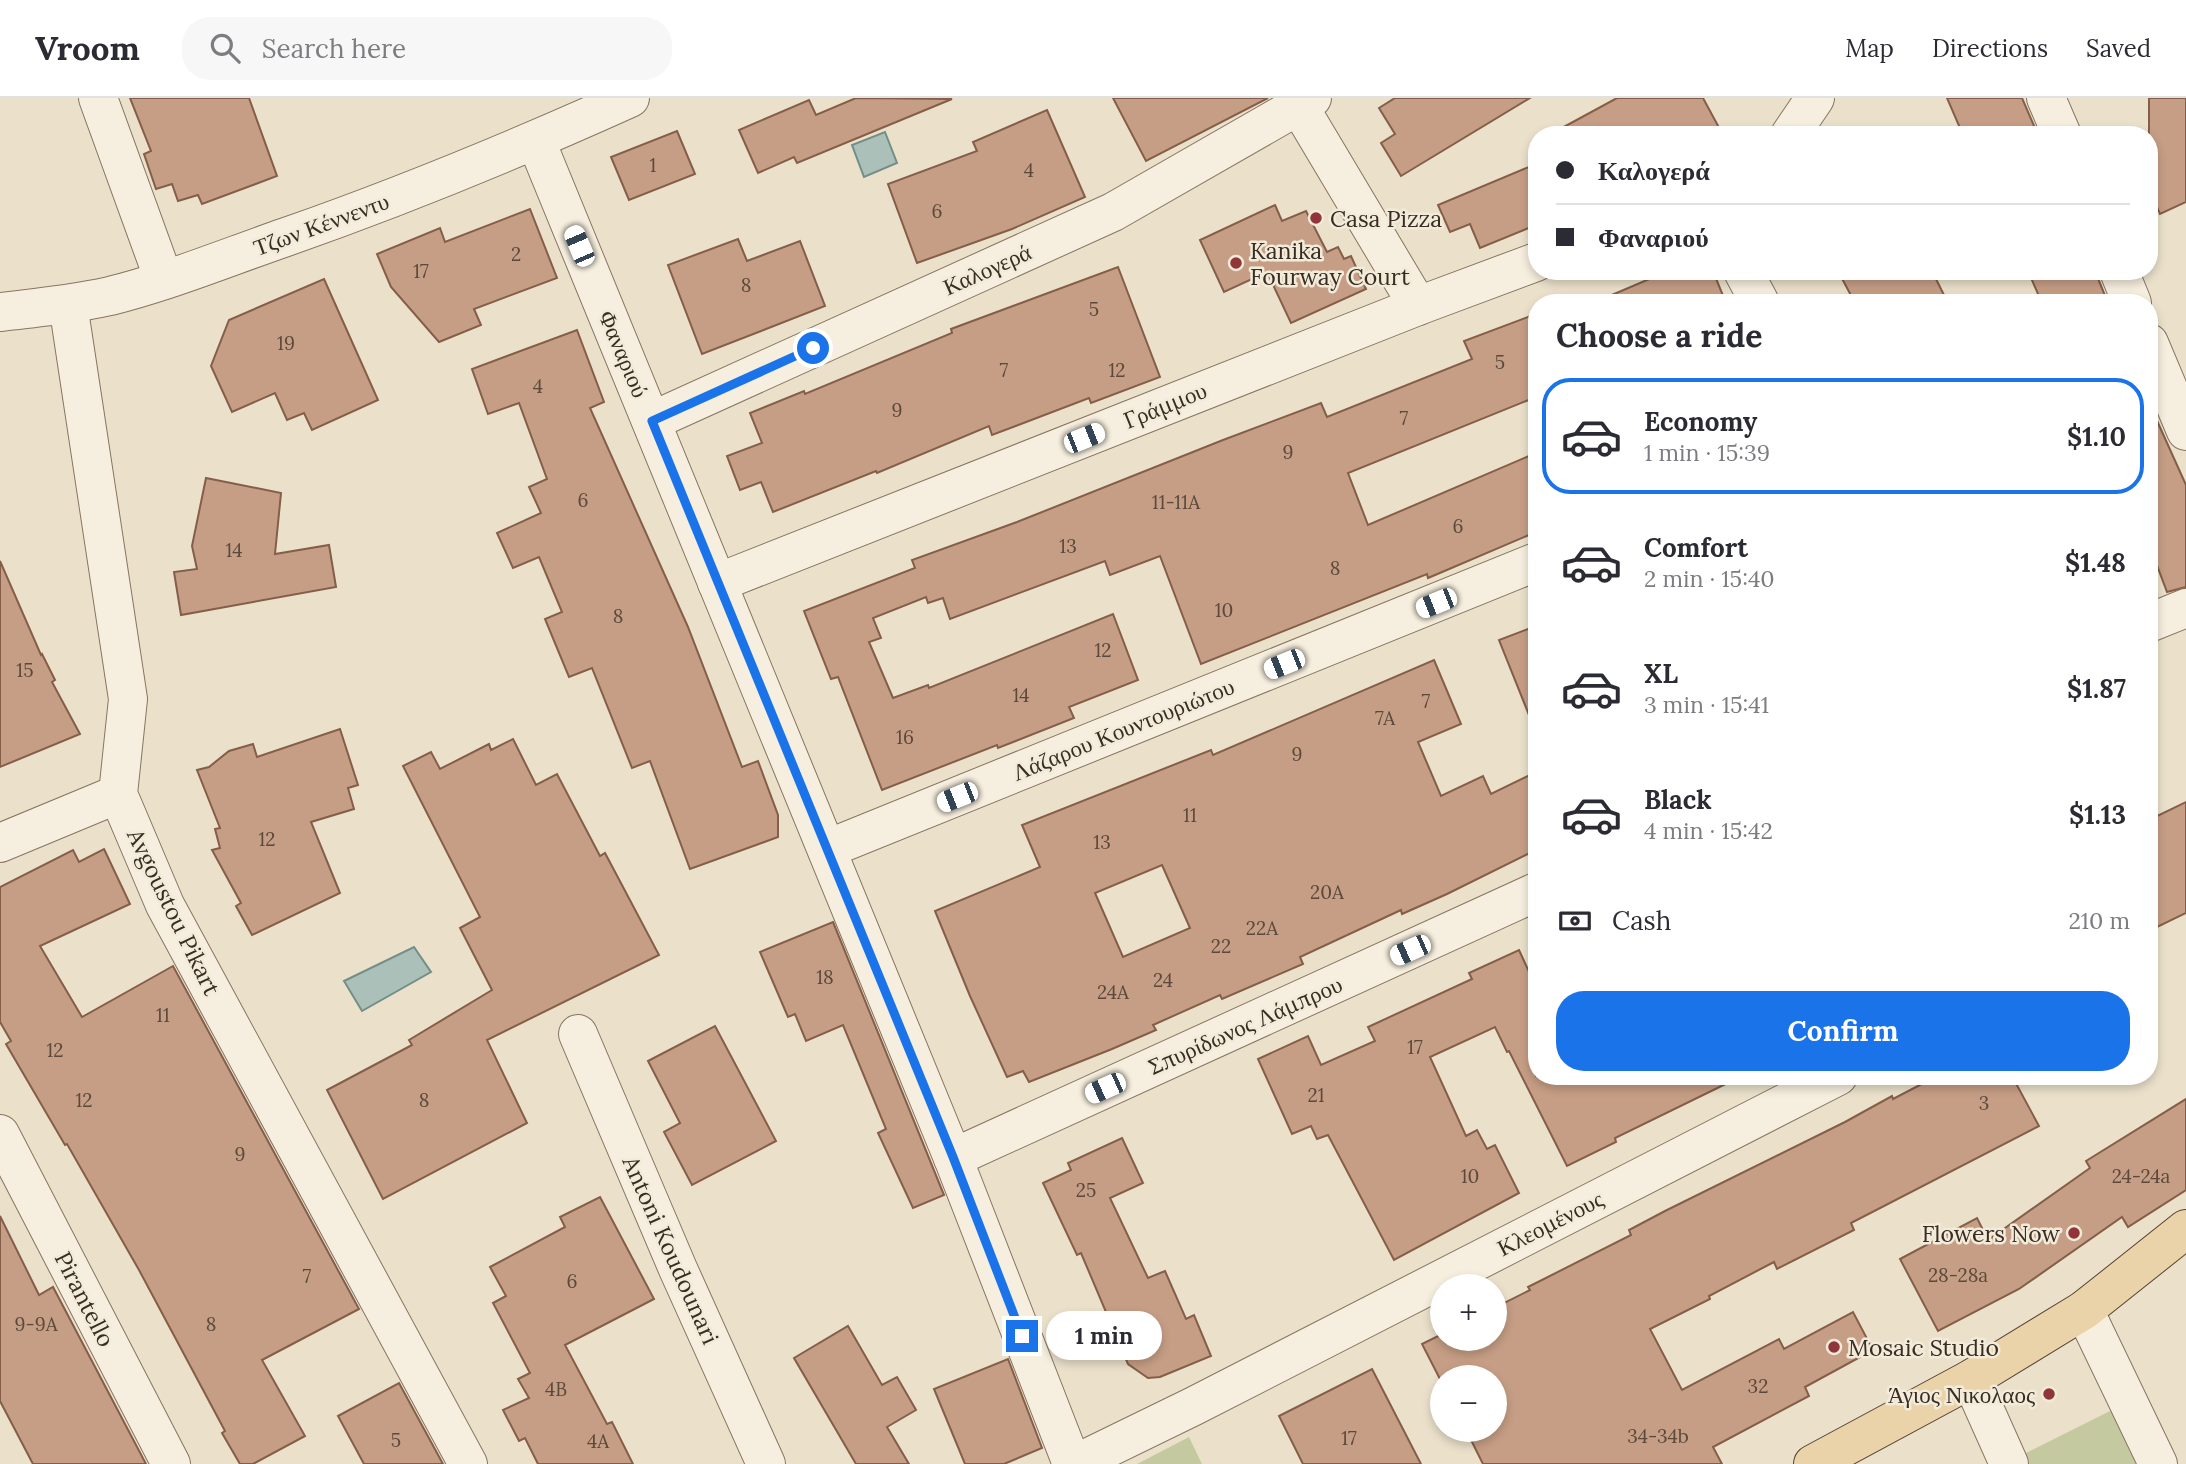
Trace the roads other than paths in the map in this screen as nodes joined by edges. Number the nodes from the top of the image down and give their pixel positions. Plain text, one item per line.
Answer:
1 (98, 98) edge
2 (630, 98) edge
3 (1815, 98) edge
4 (2046, 98) edge
5 (1302, 101) edge
6 (1796, 126) edge
7 (2058, 126) edge
8 (536, 141) junction
9 (1528, 265) edge
10 (164, 280) junction
11 (68, 304) junction
12 (1418, 306) junction
13 (0, 312) edge
14 (2158, 364) edge
15 (652, 421) junction
16 (2186, 431) edge
17 (1528, 565) edge
18 (717, 583) junction
19 (2186, 608) edge
20 (2158, 619) edge
21 (118, 794) junction
22 (0, 843) edge
23 (827, 849) junction
24 (1528, 896) edge
25 (578, 1034) dead end
26 (1820, 1085) edge
27 (0, 1134) edge
28 (953, 1157) junction
29 (2186, 1229) edge
30 (2084, 1310) junction
31 (1971, 1379) junction
32 (171, 1464) edge
33 (468, 1464) edge
34 (766, 1464) edge
35 (1073, 1464) edge
36 (1813, 1464) edge
37 (2008, 1464) edge
38 (2158, 1464) edge

1 - 10 street
2 - 8 street, Τζων Κέννεντυ
3 - 6 street
4 - 7 street
5 - 12 street
5 - 15 street, Καλογερά
8 - 10 street, Τζων Κέννεντυ
8 - 15 street, Φαναριού
9 - 12 street, Γράμμου
10 - 11 street, Τζων Κέννεντυ
11 - 13 street, Τζων Κέννεντυ
11 - 21 street, Avgoustou Pikart
12 - 18 street, Γράμμου
14 - 16 street
15 - 18 street, Φαναριού
17 - 23 street, Λάζαρου Κουντουριώτου
18 - 23 street, Φαναριού
19 - 20 street
21 - 22 street
21 - 33 street, Avgoustou Pikart
23 - 28 street, Φαναριού
24 - 28 street, Σπυρίδωνος Λάμπρου
25 - 34 street, Antoni Koudounari
26 - 35 street, Κλεομένους
27 - 32 street, Pirantello
28 - 35 street, Φαναριού
29 - 30 main road
30 - 31 main road
30 - 38 street
31 - 36 main road
31 - 37 street

